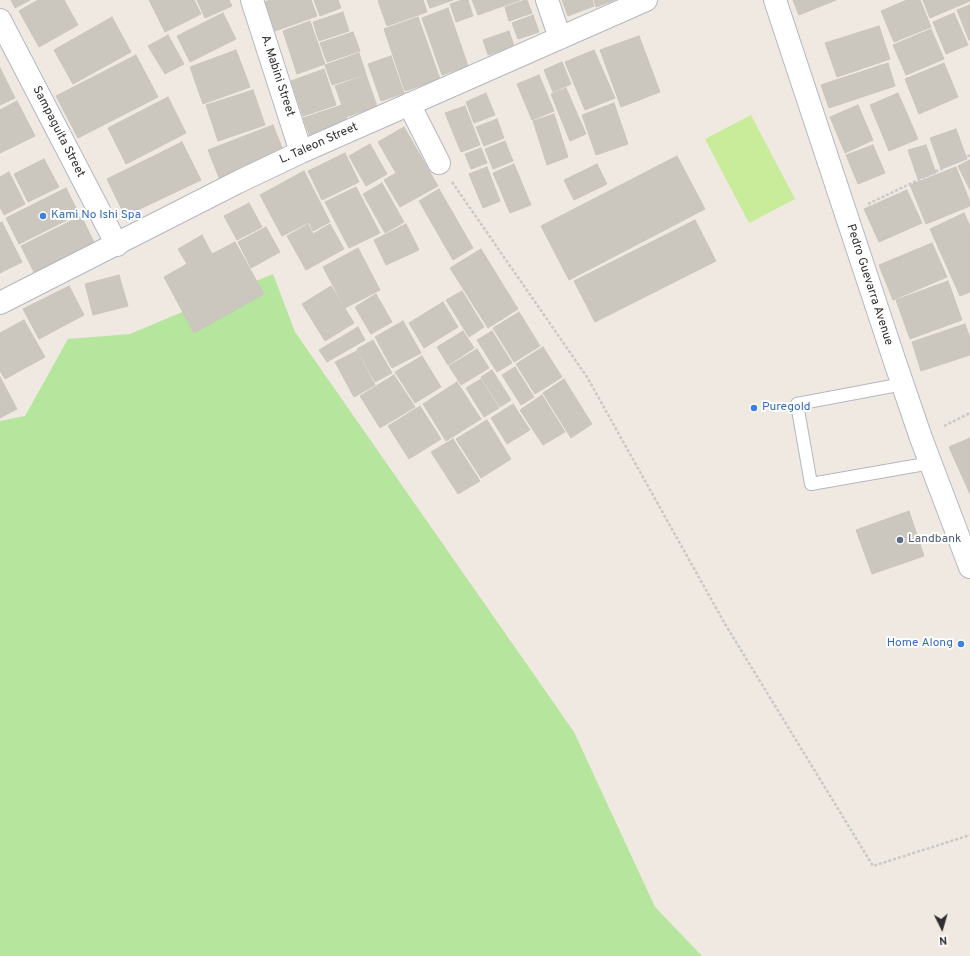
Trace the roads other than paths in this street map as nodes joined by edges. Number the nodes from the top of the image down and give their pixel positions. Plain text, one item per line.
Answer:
1 (252, 0) edge
2 (547, 0) edge
3 (646, 0) edge
4 (775, 0) edge
5 (0, 20) edge
6 (560, 38) junction
7 (409, 104) junction
8 (301, 152) junction
9 (439, 163) road end
10 (117, 245) junction
11 (0, 303) edge
12 (903, 384) junction
13 (931, 463) junction
14 (970, 567) edge

1 - 8 street, A. Mabini Street
2 - 6 street
3 - 6 street, L. Taleon Street
4 - 12 street, Pedro Guevarra Avenue
5 - 10 street, Sampaguita Street
6 - 7 street, L. Taleon Street
7 - 8 street, L. Taleon Street
7 - 9 street
8 - 10 street, L. Taleon Street
10 - 11 street, L. Taleon Street
12 - 13 street, Pedro Guevarra Avenue
12 - 13 lane
13 - 14 street, Pedro Guevarra Avenue

